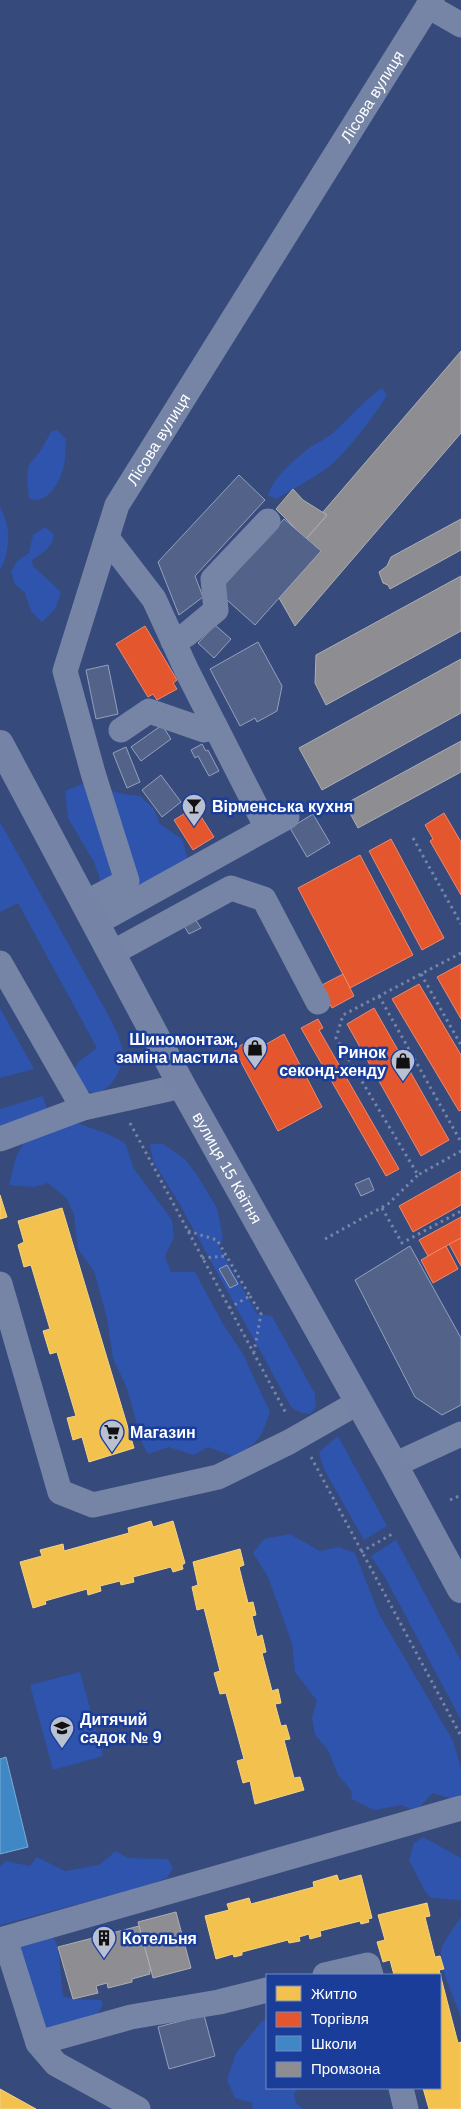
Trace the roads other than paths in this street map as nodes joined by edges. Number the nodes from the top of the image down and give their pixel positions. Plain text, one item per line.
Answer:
1 (430, 3) edge
2 (461, 25) edge
3 (268, 521) dead end
4 (107, 538) junction
5 (173, 641) junction
6 (215, 726) junction
7 (121, 730) dead end
8 (0, 744) edge
9 (90, 913) junction
10 (112, 953) junction
11 (0, 964) edge
12 (318, 1002) dead end
13 (182, 1086) junction
14 (83, 1108) junction
15 (0, 1139) edge
16 (0, 1284) edge
17 (358, 1402) junction
18 (461, 1434) edge
19 (394, 1465) junction
20 (461, 1589) edge
21 (461, 1808) edge
22 (2, 1940) edge
23 (329, 1974) edge
24 (371, 1974) edge
25 (266, 1990) edge
26 (38, 2043) junction
27 (401, 2089) edge
28 (138, 2109) edge
29 (406, 2109) edge

1 - 2 street
1 - 4 street, Лісова вулиця
3 - 5 street
4 - 5 street
4 - 9 street, Лісова вулиця
5 - 6 street
6 - 7 street
6 - 9 street
8 - 9 highway, вулиця 15 Квітня
9 - 10 highway, вулиця 15 Квітня
10 - 12 street
10 - 13 highway, вулиця 15 Квітня
11 - 14 street
13 - 14 street
13 - 17 highway, вулиця 15 Квітня
14 - 15 street
16 - 17 street
17 - 19 highway, вулиця 15 Квітня
18 - 19 street
19 - 20 highway, вулиця 15 Квітня
21 - 22 street
22 - 26 street
23 - 24 street
25 - 26 street
26 - 28 street
27 - 29 street

